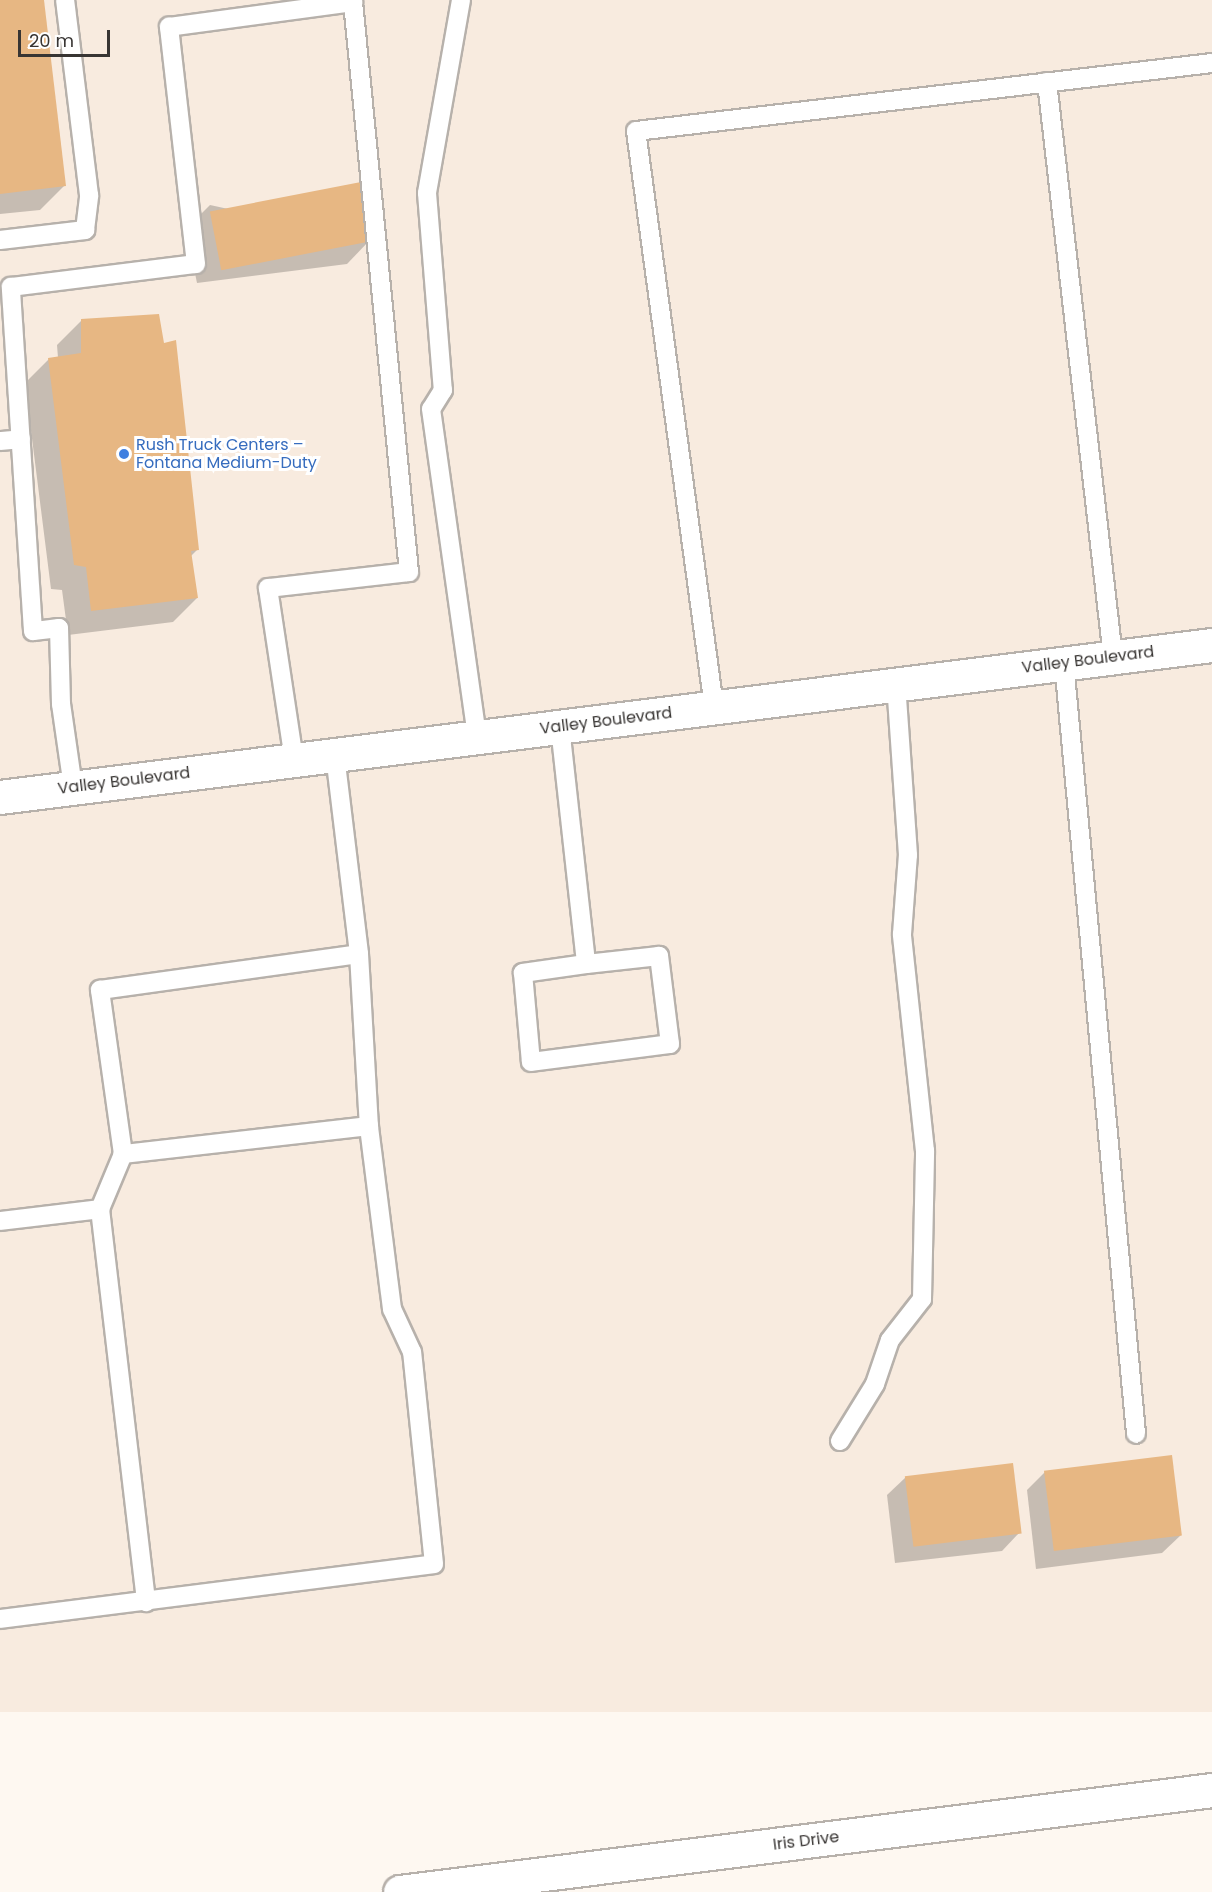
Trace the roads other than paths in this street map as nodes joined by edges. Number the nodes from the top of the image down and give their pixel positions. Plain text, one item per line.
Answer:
1 (65, 0) edge
2 (461, 0) edge
3 (1212, 63) edge
4 (1047, 82) junction
5 (0, 240) edge
6 (21, 439) junction
7 (0, 441) edge
8 (1212, 645) edge
9 (1113, 657) junction
10 (1064, 663) junction
11 (896, 684) junction
12 (714, 707) junction
13 (560, 727) junction
14 (477, 737) junction
15 (335, 755) junction
16 (294, 760) junction
17 (73, 788) junction
18 (0, 796) edge
19 (359, 954) junction
20 (586, 964) junction
21 (369, 1126) junction
22 (123, 1154) junction
23 (100, 1209) junction
24 (0, 1221) edge
25 (1136, 1434) dead end
26 (840, 1441) dead end
27 (146, 1602) junction
28 (0, 1619) edge
29 (1212, 1790) edge
30 (400, 1892) edge

1 - 5 lane
2 - 14 lane
3 - 4 lane
4 - 9 lane
4 - 12 lane
6 - 7 lane
6 - 16 lane
6 - 17 lane
8 - 9 main road, Valley Boulevard
9 - 10 main road, Valley Boulevard
10 - 11 main road, Valley Boulevard
10 - 25 lane
11 - 12 main road, Valley Boulevard
11 - 26 lane
12 - 13 main road, Valley Boulevard
13 - 14 main road, Valley Boulevard
13 - 20 lane
14 - 15 main road, Valley Boulevard
15 - 16 main road, Valley Boulevard
15 - 19 lane
16 - 17 main road, Valley Boulevard
17 - 18 main road, Valley Boulevard
19 - 21 lane
19 - 22 lane
20 - 20 lane
21 - 22 lane
21 - 27 lane
22 - 23 lane
23 - 24 lane
23 - 27 lane
27 - 28 lane
29 - 30 main road, Iris Drive

